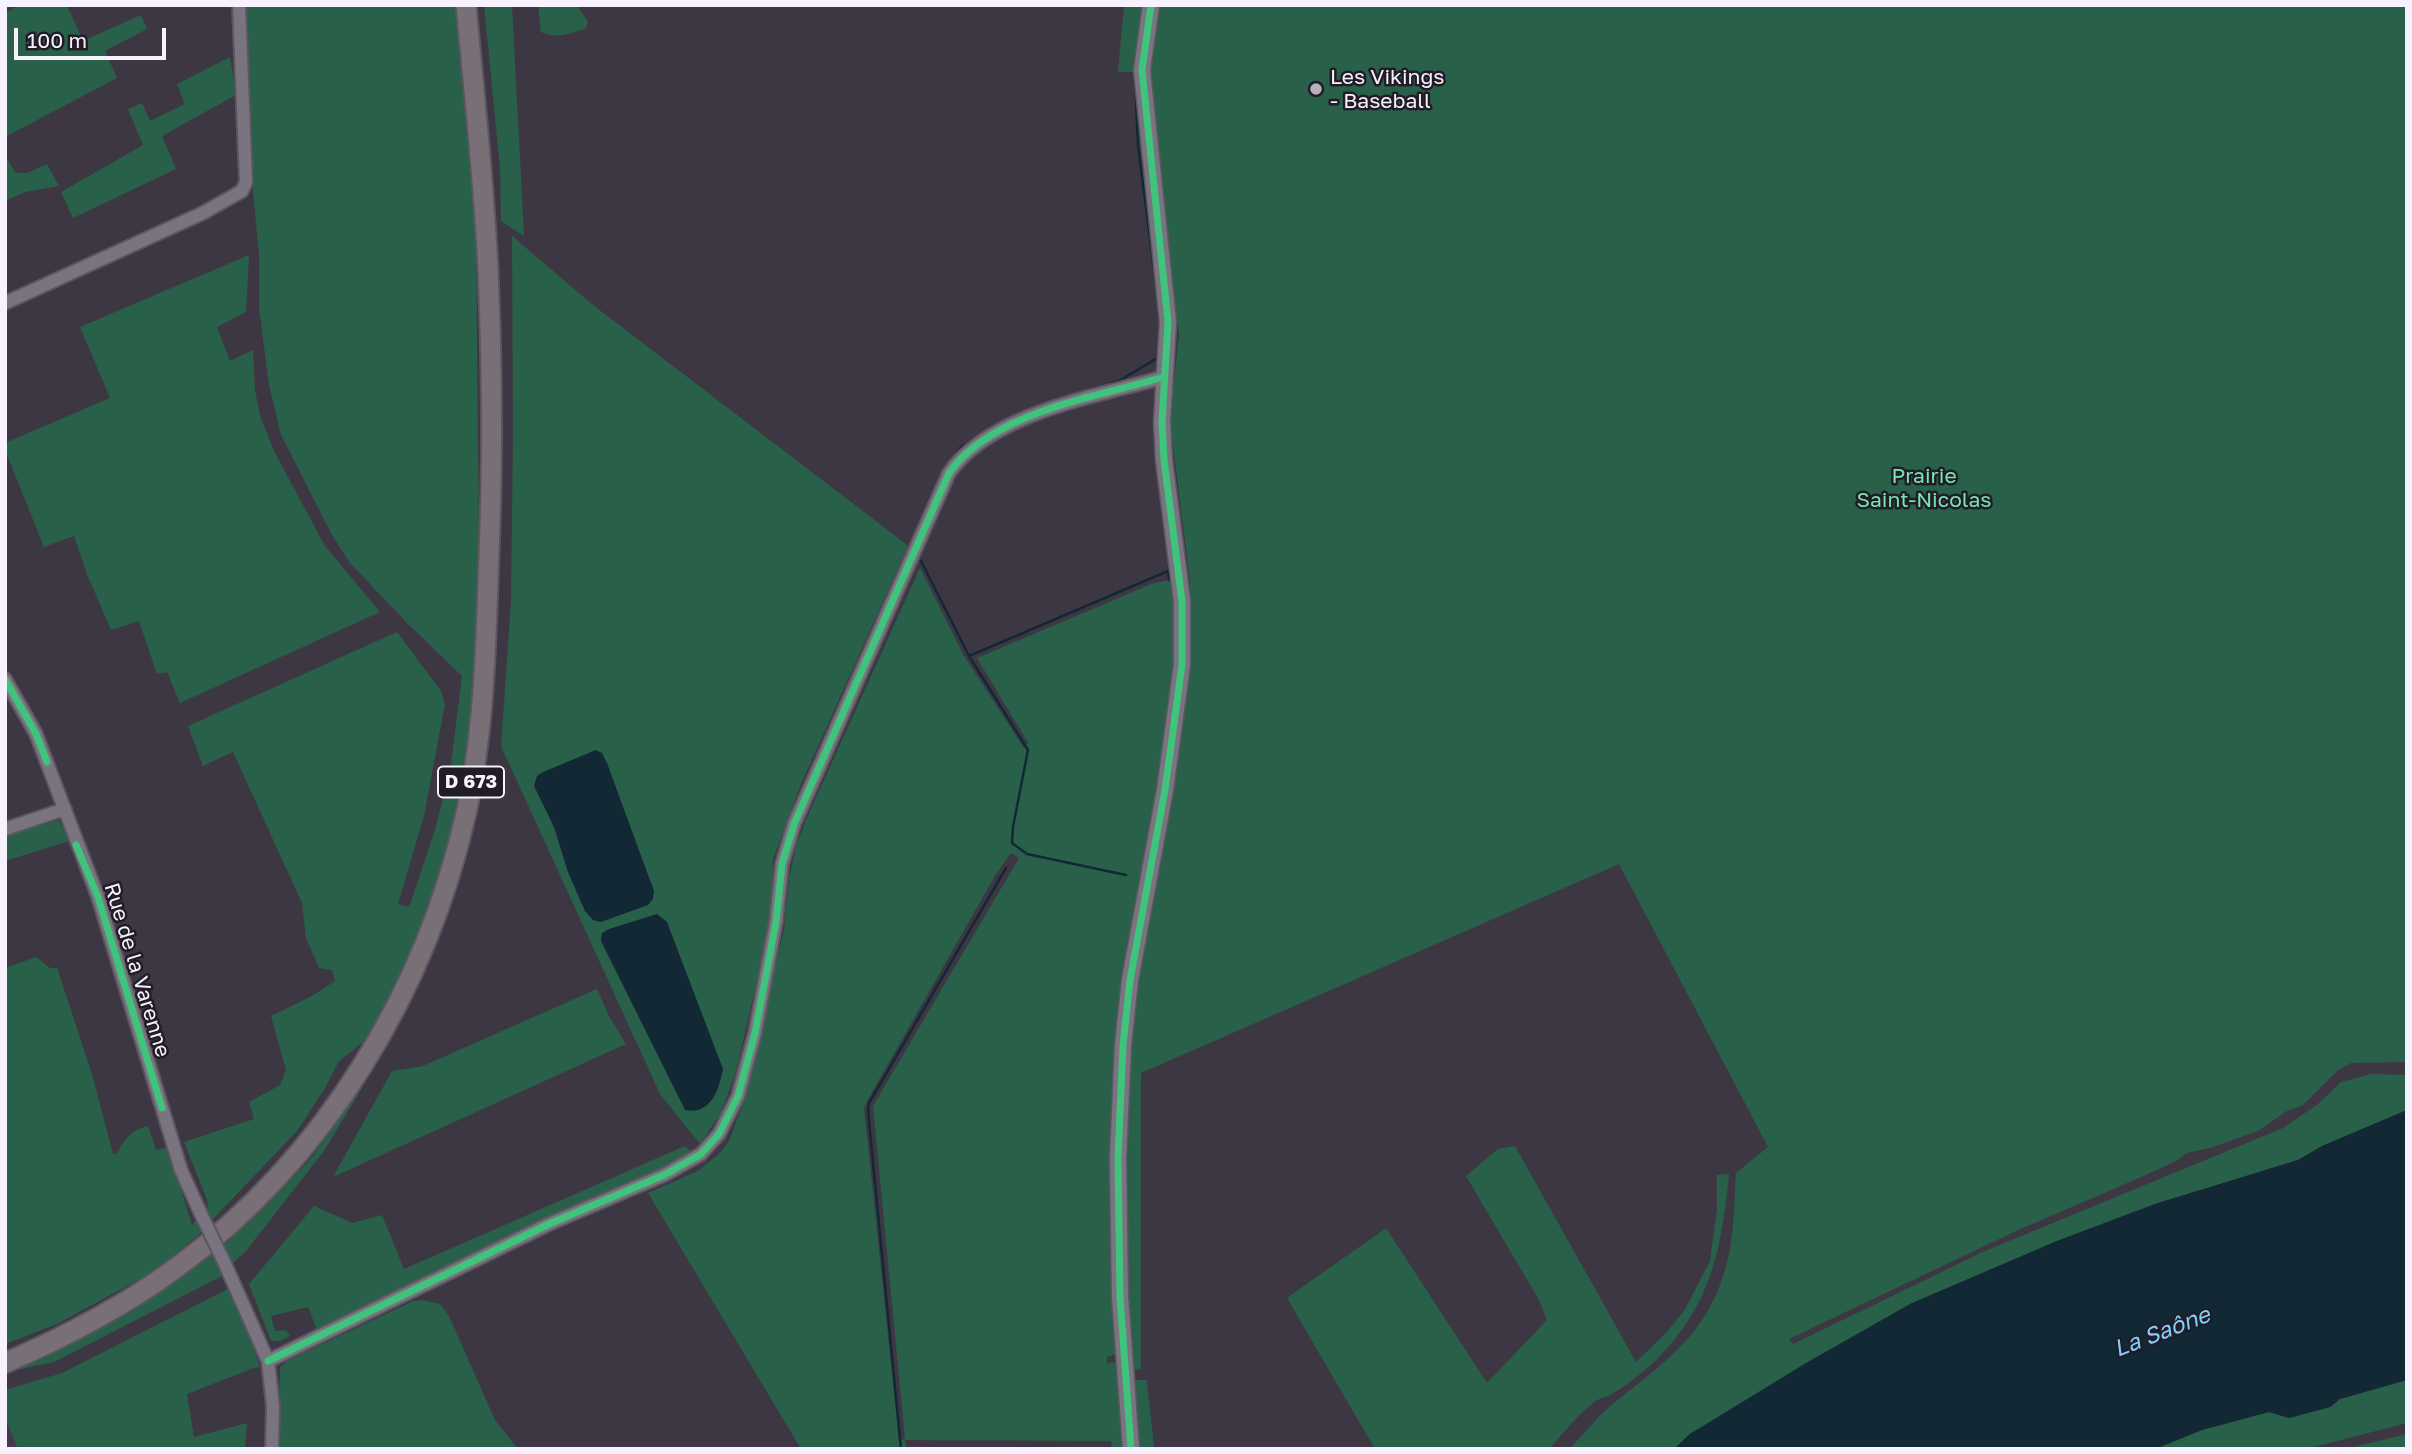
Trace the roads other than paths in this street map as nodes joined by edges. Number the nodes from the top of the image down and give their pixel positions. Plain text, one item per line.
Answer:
1 (239, 5) edge
2 (466, 5) edge
3 (1151, 5) edge
4 (5, 303) edge
5 (1164, 377) junction
6 (5, 679) edge
7 (65, 809) junction
8 (5, 829) edge
9 (268, 1361) junction
10 (5, 1363) edge
11 (272, 1449) edge
12 (1131, 1449) edge

1 - 4 street
2 - 10 main road, D 673
3 - 5 street
5 - 9 street
5 - 12 street
6 - 7 street, Rue de la Varenne
7 - 8 street
7 - 9 street, Rue de la Varenne, bridge
9 - 11 street

